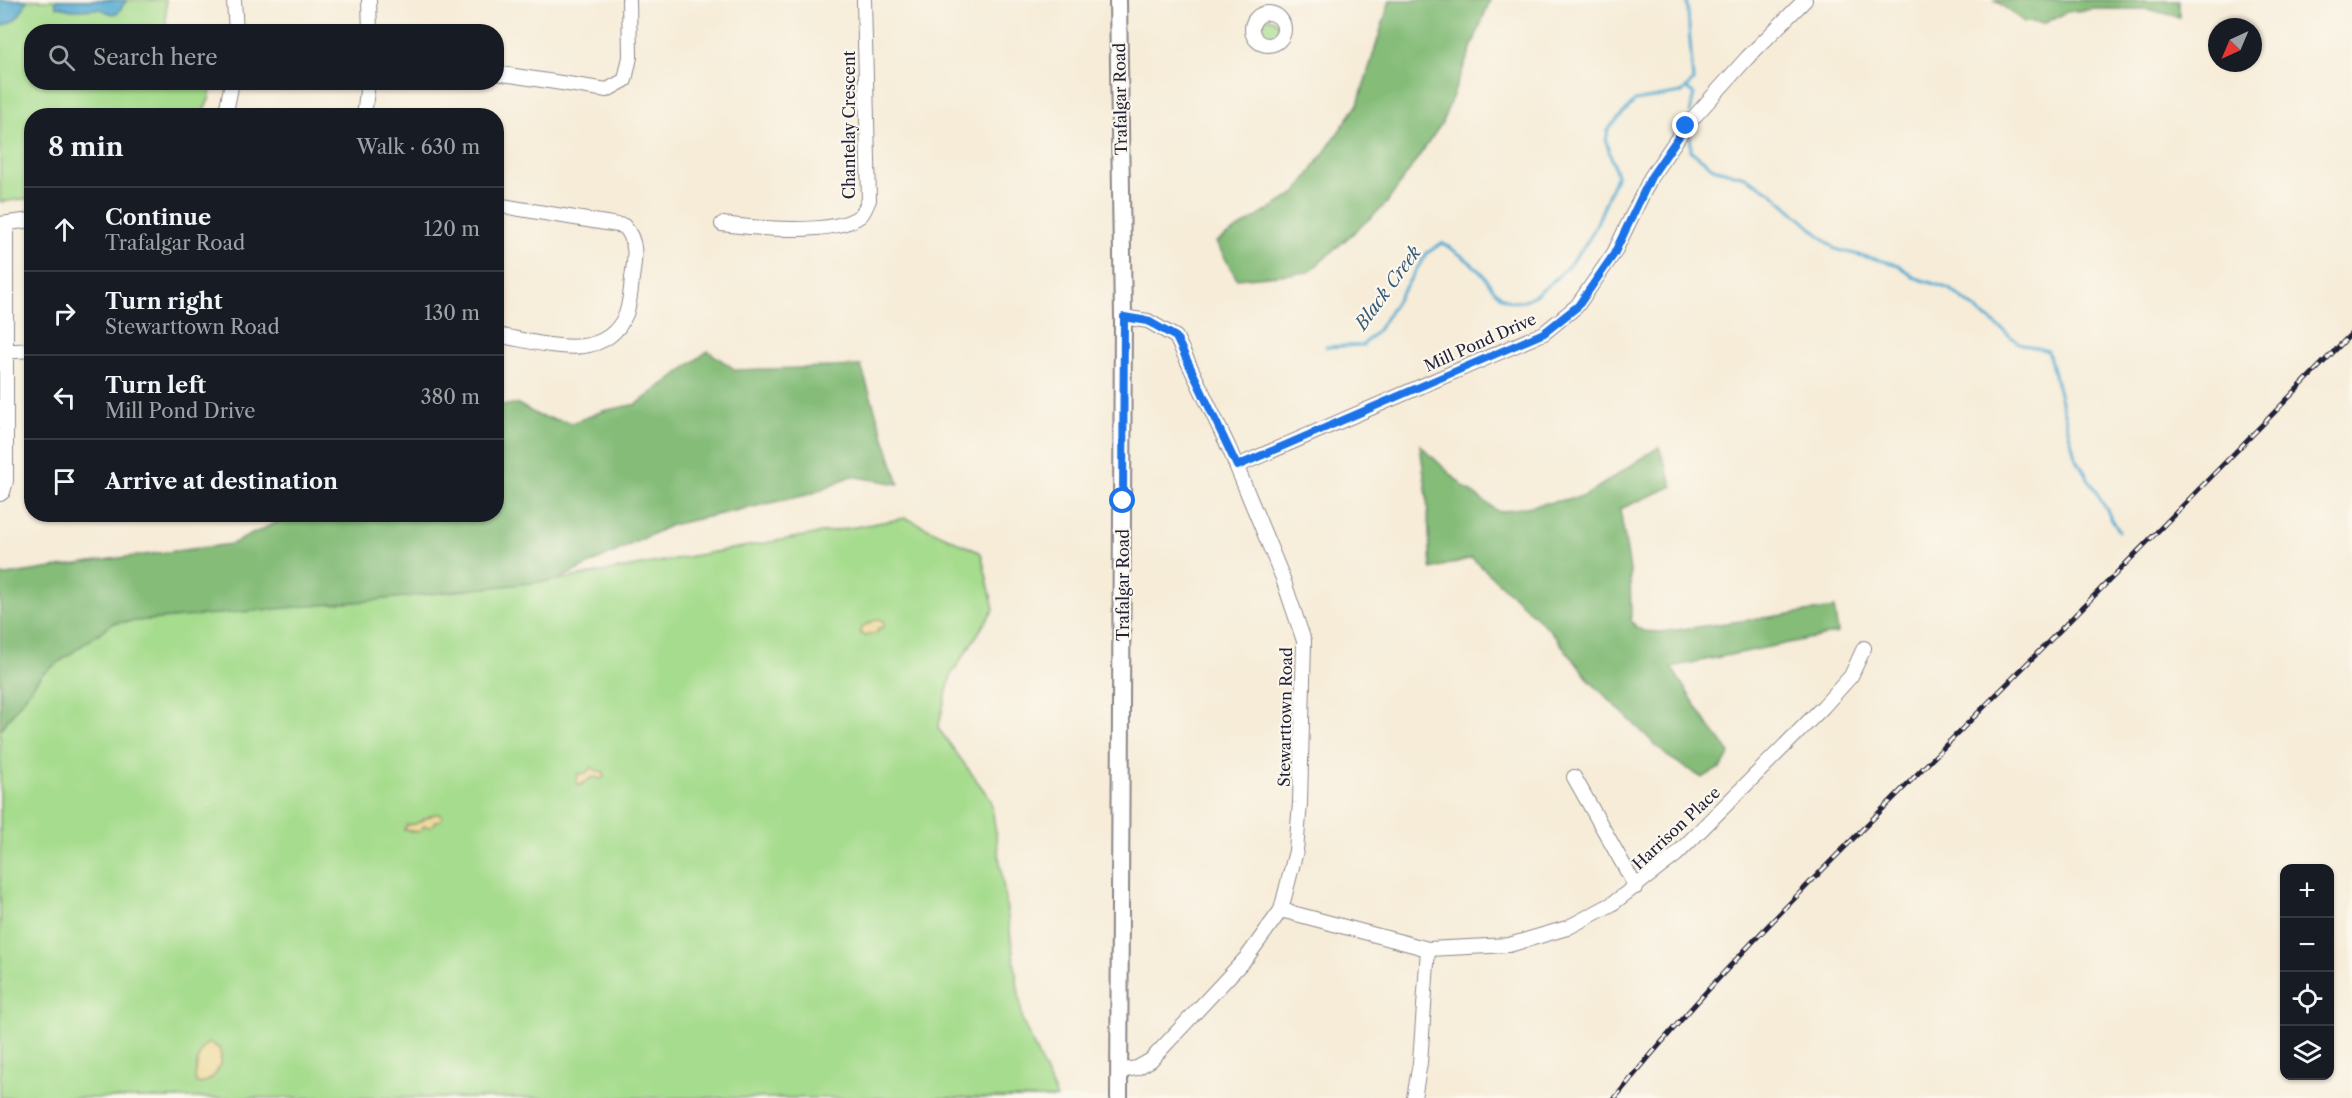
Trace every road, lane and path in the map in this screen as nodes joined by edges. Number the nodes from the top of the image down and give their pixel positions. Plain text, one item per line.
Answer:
1 (234, 0) edge
2 (369, 0) edge
3 (629, 0) edge
4 (864, 0) edge
5 (1118, 0) edge
6 (1805, 0) edge
7 (236, 24) edge
8 (370, 24) edge
9 (504, 74) edge
10 (230, 90) edge
11 (367, 90) edge
12 (227, 108) edge
13 (365, 108) edge
14 (504, 206) edge
15 (24, 221) edge
16 (3, 224) edge
17 (722, 224) dead end
18 (1124, 317) junction
19 (504, 336) edge
20 (24, 351) edge
21 (3, 352) edge
22 (1237, 466) junction
23 (0, 494) edge
24 (1864, 648) dead end
25 (1574, 777) dead end
26 (1636, 887) junction
27 (1281, 910) junction
28 (1428, 949) junction
29 (1119, 1071) junction
30 (1119, 1098) edge
31 (1414, 1098) edge

1 - 7 street
2 - 8 street
3 - 9 street
4 - 17 street, Chantelay Crescent
5 - 18 main road, Trafalgar Road
6 - 22 street, Mill Pond Drive
10 - 12 street
11 - 13 street
14 - 19 street
15 - 16 street
16 - 21 street
18 - 22 street, Stewarttown Road
18 - 29 main road, Trafalgar Road
20 - 21 street
21 - 23 street
22 - 27 street, Stewarttown Road
24 - 26 street, Harrison Place
25 - 26 street
26 - 28 street, Harrison Place
27 - 28 street, Harrison Place
27 - 29 street, Stewarttown Road
28 - 31 street
29 - 30 main road, Trafalgar Road

